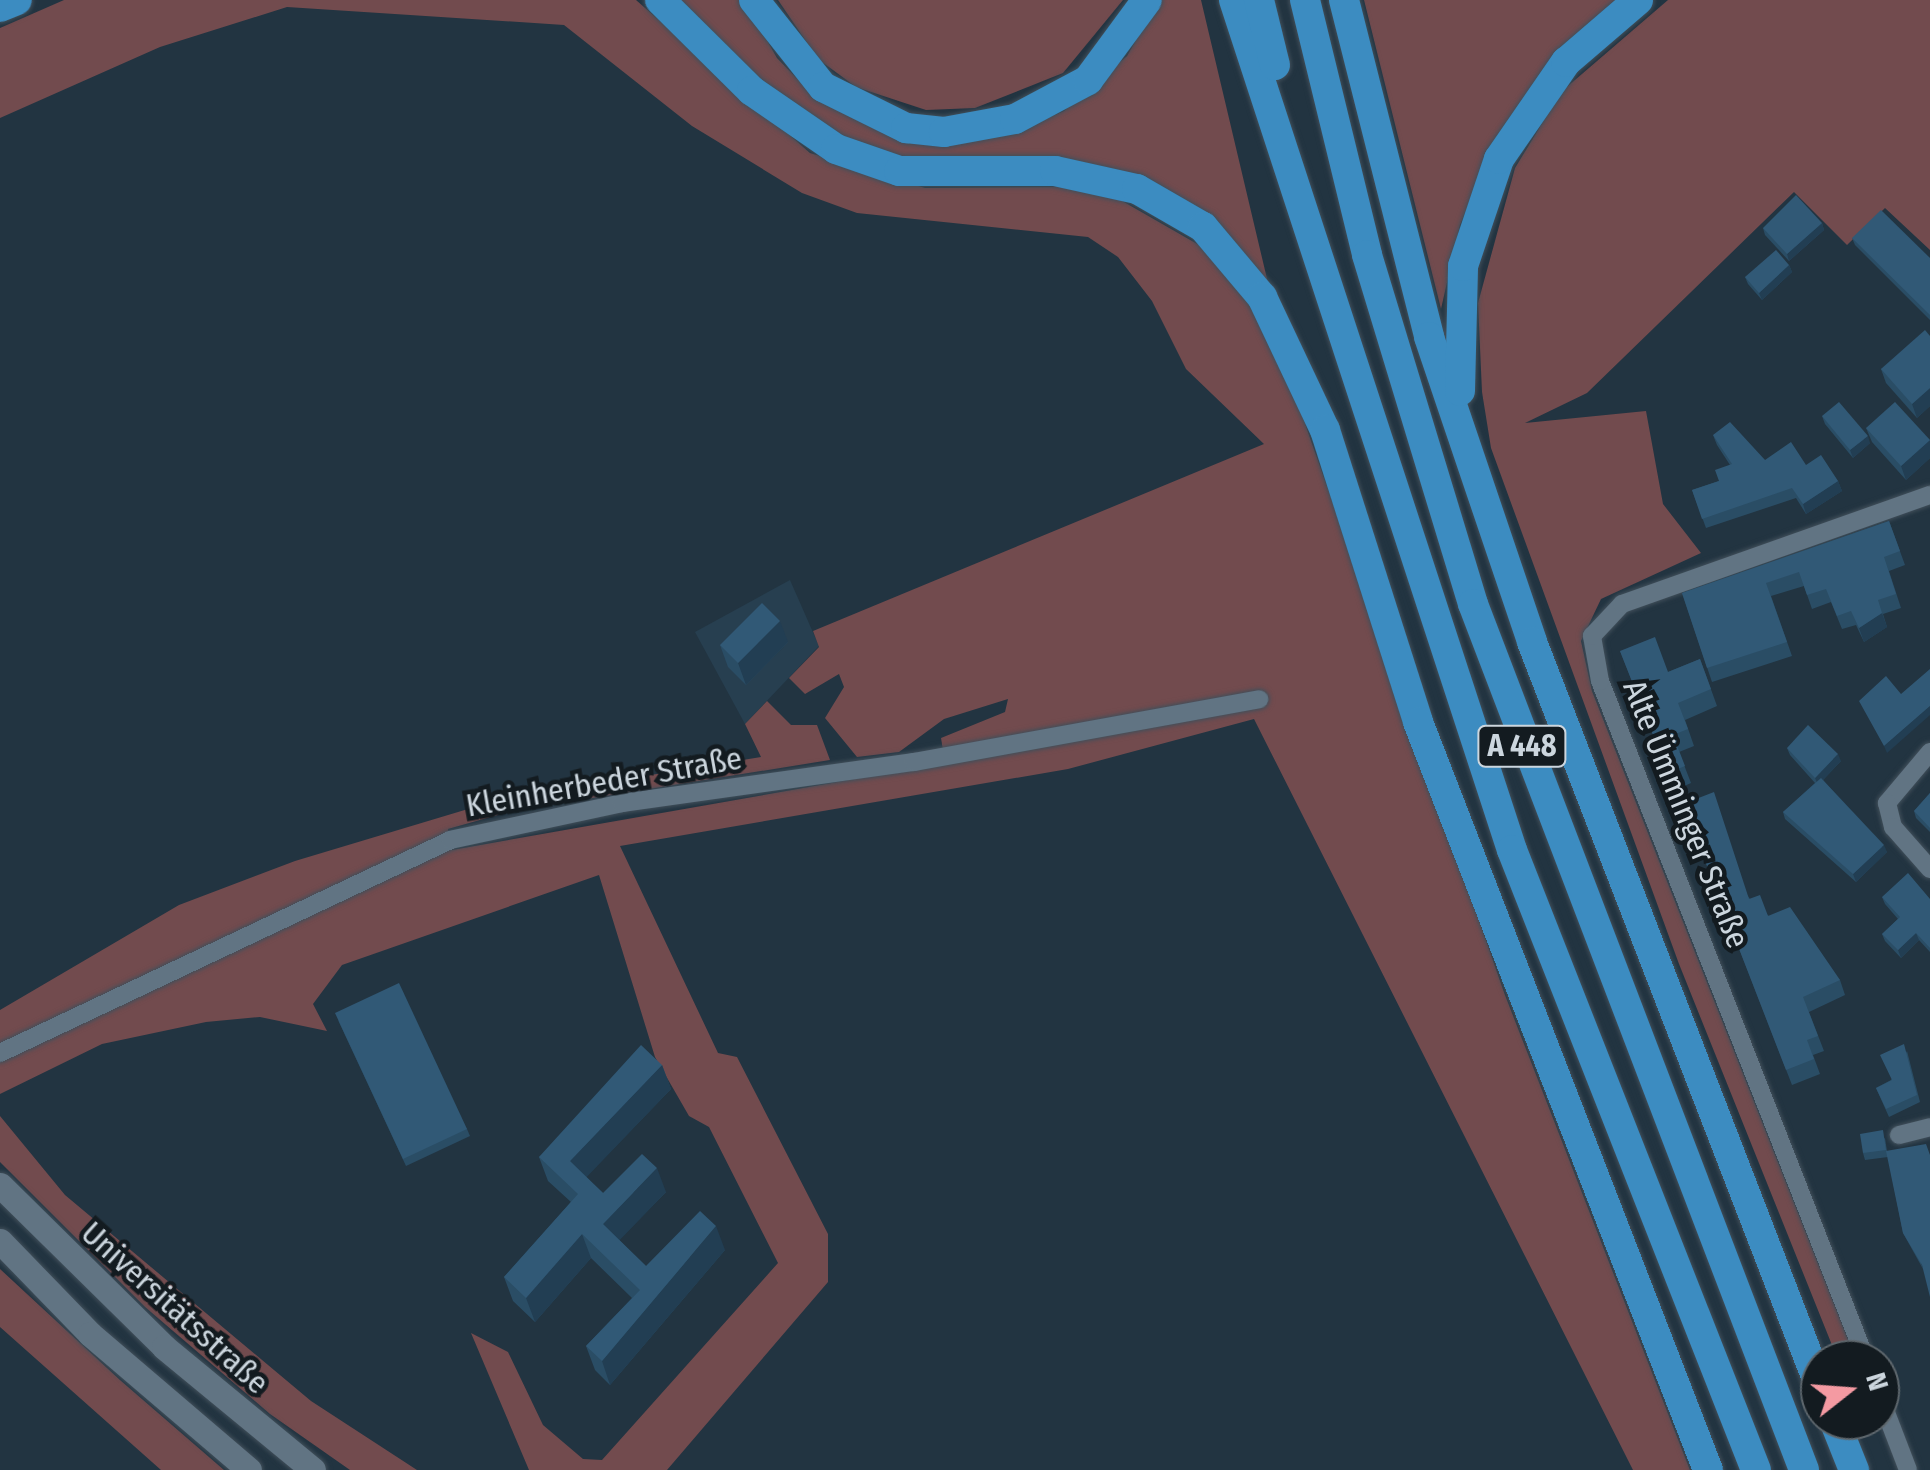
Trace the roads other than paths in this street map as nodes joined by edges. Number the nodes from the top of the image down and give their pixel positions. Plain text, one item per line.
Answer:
1 (17, 0) edge
2 (660, 0) edge
3 (754, 0) edge
4 (1148, 0) edge
5 (1234, 0) edge
6 (1259, 0) edge
7 (1305, 0) edge
8 (1344, 0) edge
9 (1638, 0) edge
10 (0, 6) edge
11 (1329, 279) junction
12 (1463, 429) junction
13 (1930, 496) edge
14 (1259, 699) dead end
15 (1930, 752) edge
16 (1930, 869) edge
17 (0, 1053) edge
18 (1930, 1127) edge
19 (1899, 1134) dead end
20 (0, 1185) edge
21 (0, 1241) edge
22 (1801, 1340) edge
23 (1858, 1340) edge
24 (1842, 1440) edge
25 (1896, 1440) edge
26 (249, 1470) edge
27 (314, 1470) edge
28 (1708, 1470) edge
29 (1756, 1470) edge
30 (1804, 1470) edge
31 (1854, 1470) edge
32 (1908, 1470) edge

1 - 10 highway
2 - 28 highway
3 - 4 highway
5 - 11 highway
6 - 11 highway, A 448
7 - 30 highway, A 448
8 - 12 highway
9 - 12 highway
11 - 29 highway, A 448
12 - 22 highway
13 - 23 street, Alte Ümminger Straße
14 - 17 street, Kleinherbeder Straße
15 - 16 street
18 - 19 street
20 - 27 main road, Universitätsstraße
21 - 26 main road
24 - 31 highway
25 - 32 street

